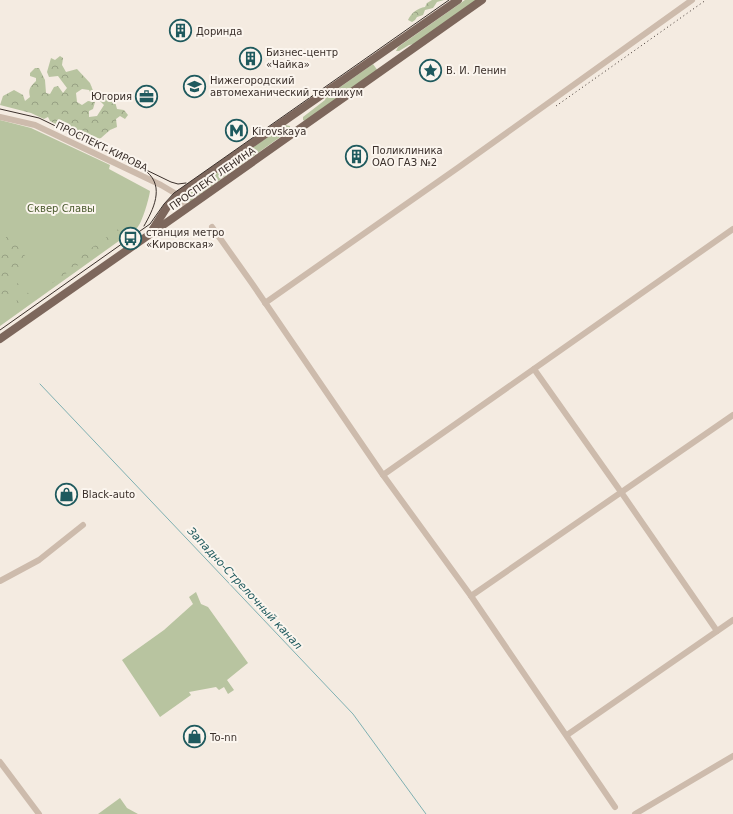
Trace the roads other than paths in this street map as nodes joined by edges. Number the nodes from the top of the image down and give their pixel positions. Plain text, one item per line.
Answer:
1 (458, 0) edge
2 (482, 0) edge
3 (692, 0) edge
4 (385, 52) junction
5 (391, 64) junction
6 (0, 116) edge
7 (293, 116) junction
8 (302, 128) junction
9 (178, 195) junction
10 (187, 208) junction
11 (212, 227) dead end
12 (733, 229) edge
13 (150, 233) junction
14 (266, 303) junction
15 (0, 339) edge
16 (534, 370) junction
17 (733, 415) edge
18 (383, 475) junction
19 (621, 492) junction
20 (83, 525) dead end
21 (0, 581) edge
22 (471, 596) junction
23 (733, 620) edge
24 (717, 631) junction
25 (567, 736) junction
26 (733, 756) edge
27 (0, 762) edge
28 (615, 807) dead end
29 (39, 814) edge
30 (636, 814) edge

1 - 4 main road, ПРОСПЕКТ ЛЕНИНА
2 - 5 main road, ПРОСПЕКТ ЛЕНИНА
3 - 14 street
4 - 5 main road
4 - 7 main road, ПРОСПЕКТ ЛЕНИНА
5 - 8 main road, ПРОСПЕКТ ЛЕНИНА
6 - 9 street, ПРОСПЕКТ КИРОВА
7 - 8 main road
7 - 9 main road, ПРОСПЕКТ ЛЕНИНА
8 - 10 main road, ПРОСПЕКТ ЛЕНИНА
9 - 10 street, ПРОСПЕКТ КИРОВА
9 - 13 main road, ПРОСПЕКТ ЛЕНИНА
10 - 13 main road, ПРОСПЕКТ ЛЕНИНА
11 - 14 street
12 - 16 street
13 - 15 main road, ПРОСПЕКТ ЛЕНИНА
14 - 18 street
16 - 18 street
16 - 19 street
17 - 19 street
18 - 22 street
19 - 22 street
19 - 24 street
20 - 21 street
22 - 25 street
23 - 24 street
24 - 25 street
25 - 28 street
26 - 30 street
27 - 29 street

